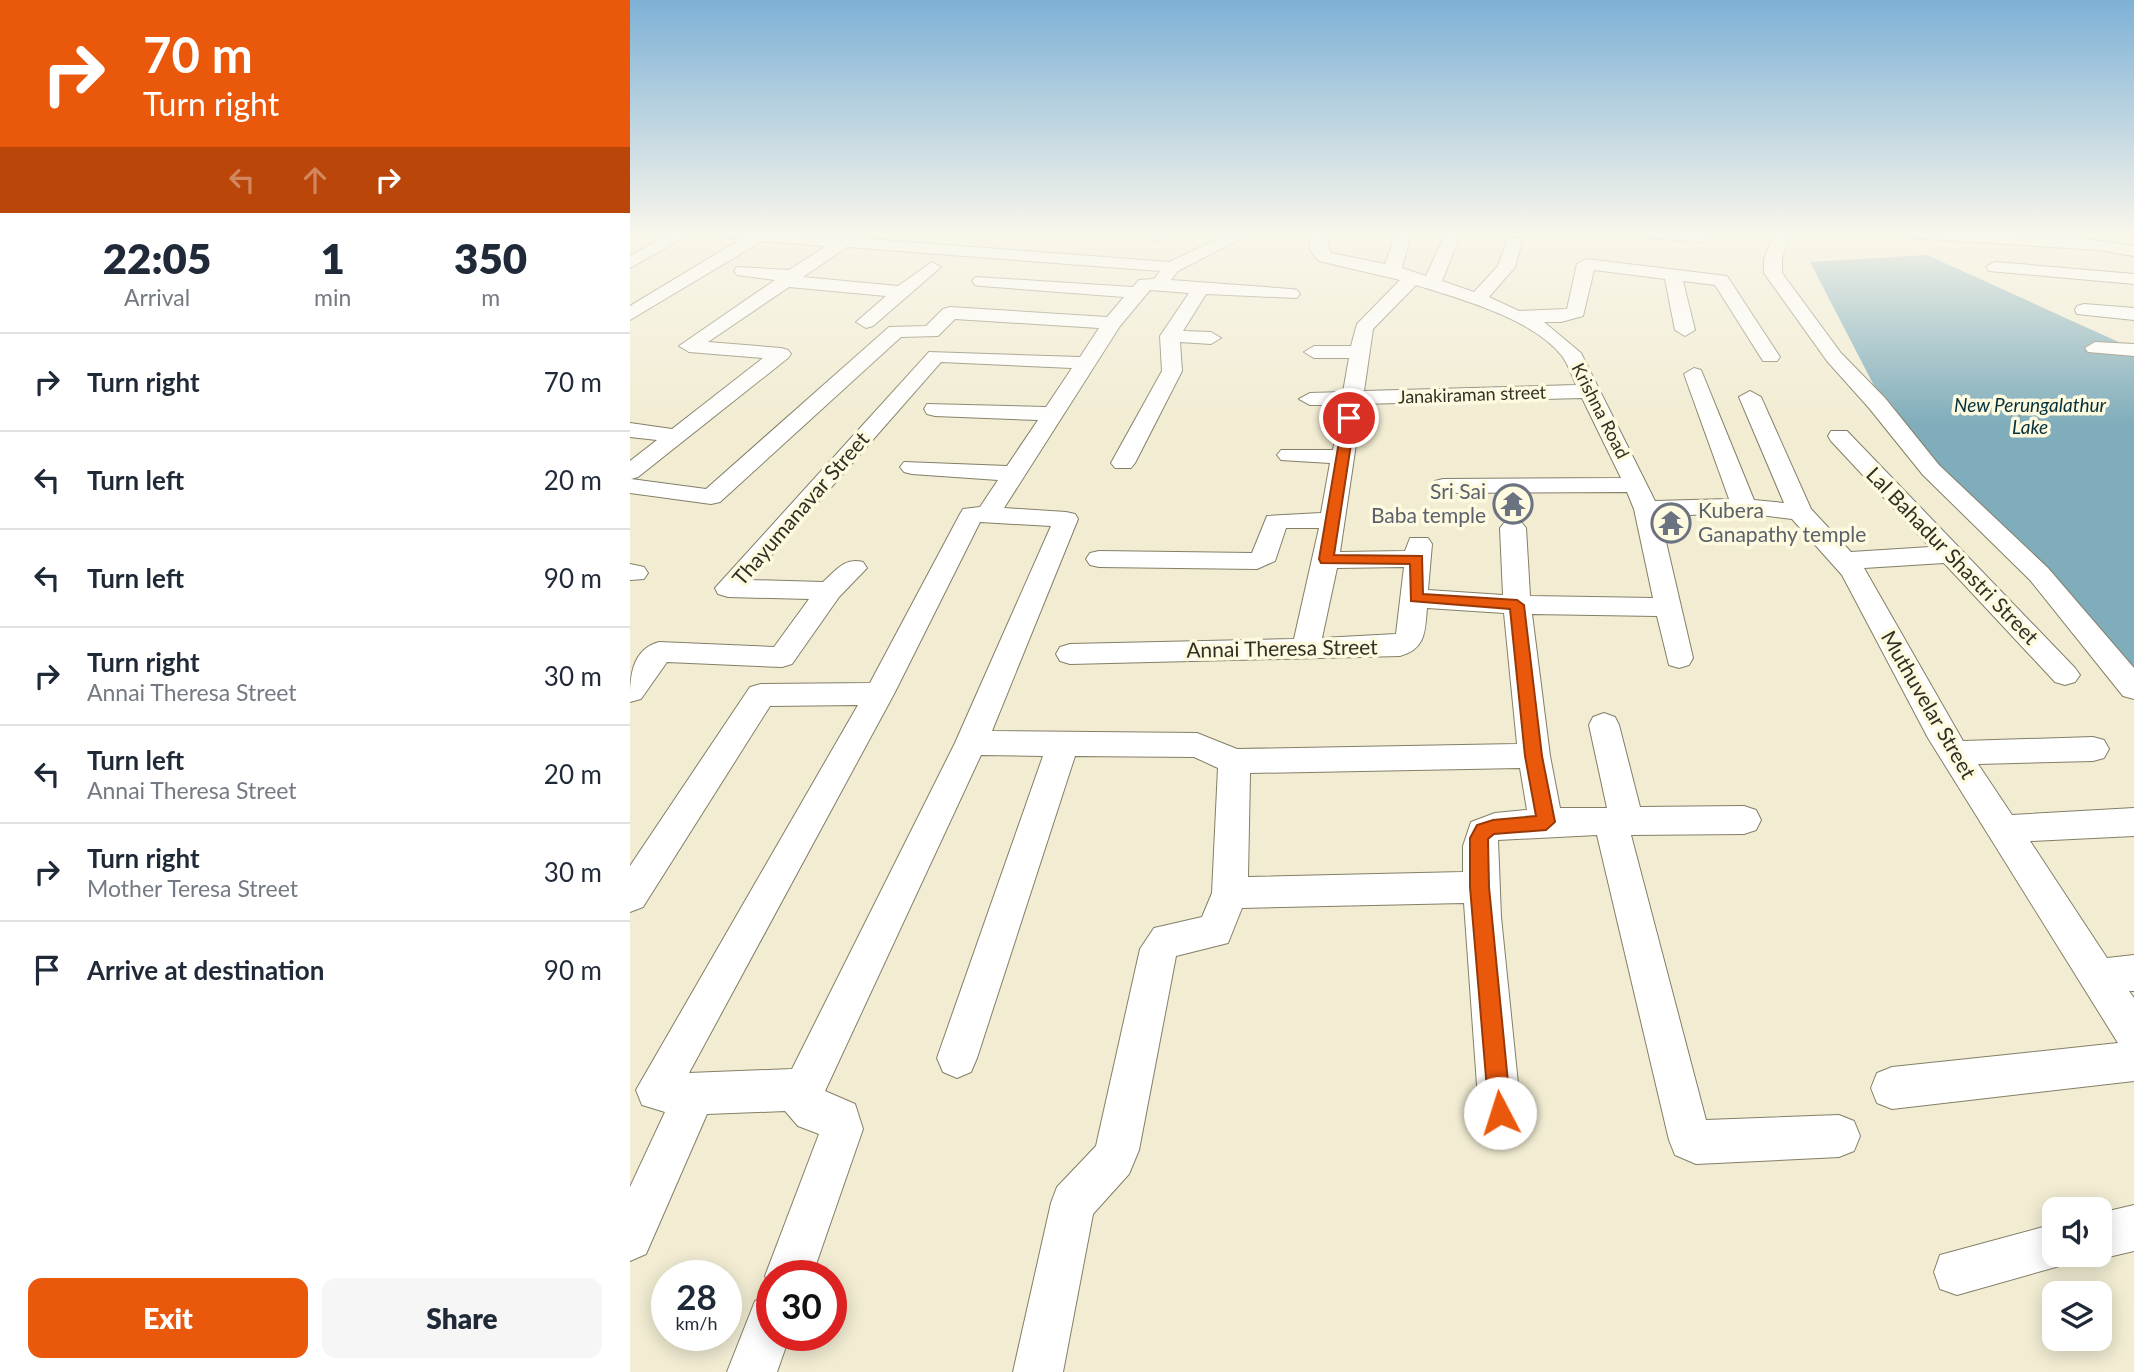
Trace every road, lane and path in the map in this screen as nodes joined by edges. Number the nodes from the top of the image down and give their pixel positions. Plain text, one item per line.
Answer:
1 (660, 296) edge
2 (763, 296) edge
3 (895, 296) edge
4 (1138, 296) edge
5 (1196, 296) edge
6 (1394, 296) edge
7 (1469, 296) edge
8 (1481, 296) edge
9 (1579, 296) edge
10 (1678, 296) edge
11 (1733, 296) edge
12 (1789, 296) edge
13 (1478, 299) junction
14 (2084, 310) dead end
15 (630, 314) edge
16 (2134, 314) edge
17 (1517, 316) junction
18 (866, 322) dead end
19 (1112, 323) junction
20 (1338, 328) dead end
21 (1364, 328) junction
22 (1685, 330) dead end
23 (1170, 336) junction
24 (1211, 338) dead end
25 (2095, 348) dead end
26 (2134, 350) edge
27 (1314, 352) dead end
28 (1360, 352) junction
29 (1770, 357) dead end
30 (1086, 363) junction
31 (1694, 374) dead end
32 (1592, 391) junction
33 (1750, 397) dead end
34 (1352, 398) junction
35 (1310, 399) dead end
36 (936, 409) dead end
37 (1053, 414) junction
38 (630, 430) edge
39 (677, 436) junction
40 (1839, 436) dead end
41 (1289, 455) dead end
42 (1342, 457) junction
43 (1123, 463) dead end
44 (912, 467) dead end
45 (630, 472) edge
46 (1014, 474) junction
47 (630, 486) edge
48 (1443, 486) dead end
49 (1641, 497) junction
50 (1744, 506) junction
51 (1800, 512) junction
52 (987, 515) junction
53 (1332, 520) junction
54 (1513, 528) dead end
55 (1951, 554) junction
56 (1098, 559) dead end
57 (1326, 559) junction
58 (1844, 561) junction
59 (855, 568) dead end
60 (829, 591) junction
61 (1416, 598) junction
62 (1517, 605) junction
63 (1669, 607) junction
64 (1307, 647) junction
65 (630, 650) edge
66 (659, 652) junction
67 (1070, 654) dead end
68 (1679, 658) dead end
69 (2065, 675) dead end
70 (2134, 688) edge
71 (630, 691) edge
72 (879, 694) junction
73 (1604, 725) dead end
74 (971, 743) junction
75 (1063, 744) junction
76 (2093, 749) dead end
77 (1954, 753) junction
78 (1534, 756) junction
79 (1234, 761) junction
80 (1744, 820) dead end
81 (1546, 822) junction
82 (2134, 822) edge
83 (1619, 823) junction
84 (2003, 829) junction
85 (1480, 887) junction
86 (1230, 894) junction
87 (630, 895) edge
88 (2134, 973) edge
89 (2096, 977) junction
90 (2134, 1033) edge
91 (957, 1058) dead end
92 (2134, 1061) edge
93 (1892, 1088) dead end
94 (804, 1089) junction
95 (695, 1094) junction
96 (1500, 1113) dead end
97 (1839, 1136) dead end
98 (2134, 1228) edge
99 (2112, 1233) edge
100 (630, 1238) edge
101 (2042, 1250) edge
102 (794, 1260) edge
103 (1957, 1272) dead end
104 (760, 1351) edge
105 (752, 1372) edge
106 (1038, 1372) edge

1 - 15 street
2 - 39 street
3 - 18 street
4 - 19 street
5 - 23 street
6 - 21 street
7 - 13 street, Krishna Road
8 - 13 street
9 - 17 street
10 - 22 street
11 - 29 street
12 - 70 street
13 - 17 street, Krishna Road
14 - 16 street
17 - 32 street, Krishna Road
19 - 30 street
19 - 47 street
20 - 21 street
21 - 28 street
23 - 24 street
23 - 43 street
25 - 26 street
27 - 28 street
28 - 34 street
30 - 37 street
30 - 60 street, Thayumanavar Street
31 - 50 street
32 - 34 street, Janakiraman street
32 - 49 street, Krishna Road
33 - 51 street, Muthuvelar Street
34 - 35 street, Janakiraman street
34 - 42 street
36 - 37 street
37 - 46 street
38 - 39 street
39 - 45 street
40 - 55 street, Lal Bahadur Shastri Street
41 - 42 street
42 - 53 street
44 - 46 street
46 - 52 street
48 - 49 street
49 - 50 street
49 - 63 street, Krishna Road
50 - 51 street
51 - 58 street, Muthuvelar Street
52 - 72 street
52 - 74 street
53 - 56 street
53 - 57 street
54 - 62 street
55 - 58 street
55 - 69 street, Lal Bahadur Shastri Street
57 - 61 street, Annai Theresa Street
57 - 64 street
58 - 77 street, Muthuvelar Street
59 - 60 street
60 - 66 street
61 - 62 street
61 - 64 street, Annai Theresa Street
62 - 63 street
62 - 78 street
63 - 68 street, Krishna Road
64 - 67 street, Annai Theresa Street
65 - 66 street
66 - 71 street
72 - 87 street
72 - 95 street
73 - 83 street
74 - 75 street
74 - 94 street
75 - 79 street
75 - 91 street
76 - 77 street
77 - 84 street, Muthuvelar Street
78 - 79 street
78 - 81 street
79 - 86 street
80 - 83 street
81 - 83 street
81 - 85 street
82 - 84 street
83 - 97 street
84 - 89 street, Muthuvelar Street
85 - 86 street
85 - 96 street
86 - 106 street
88 - 89 street
89 - 90 street, Muthuvelar Street
92 - 93 street
94 - 95 street
94 - 102 street
95 - 100 street
98 - 99 street
101 - 103 street
104 - 105 street

